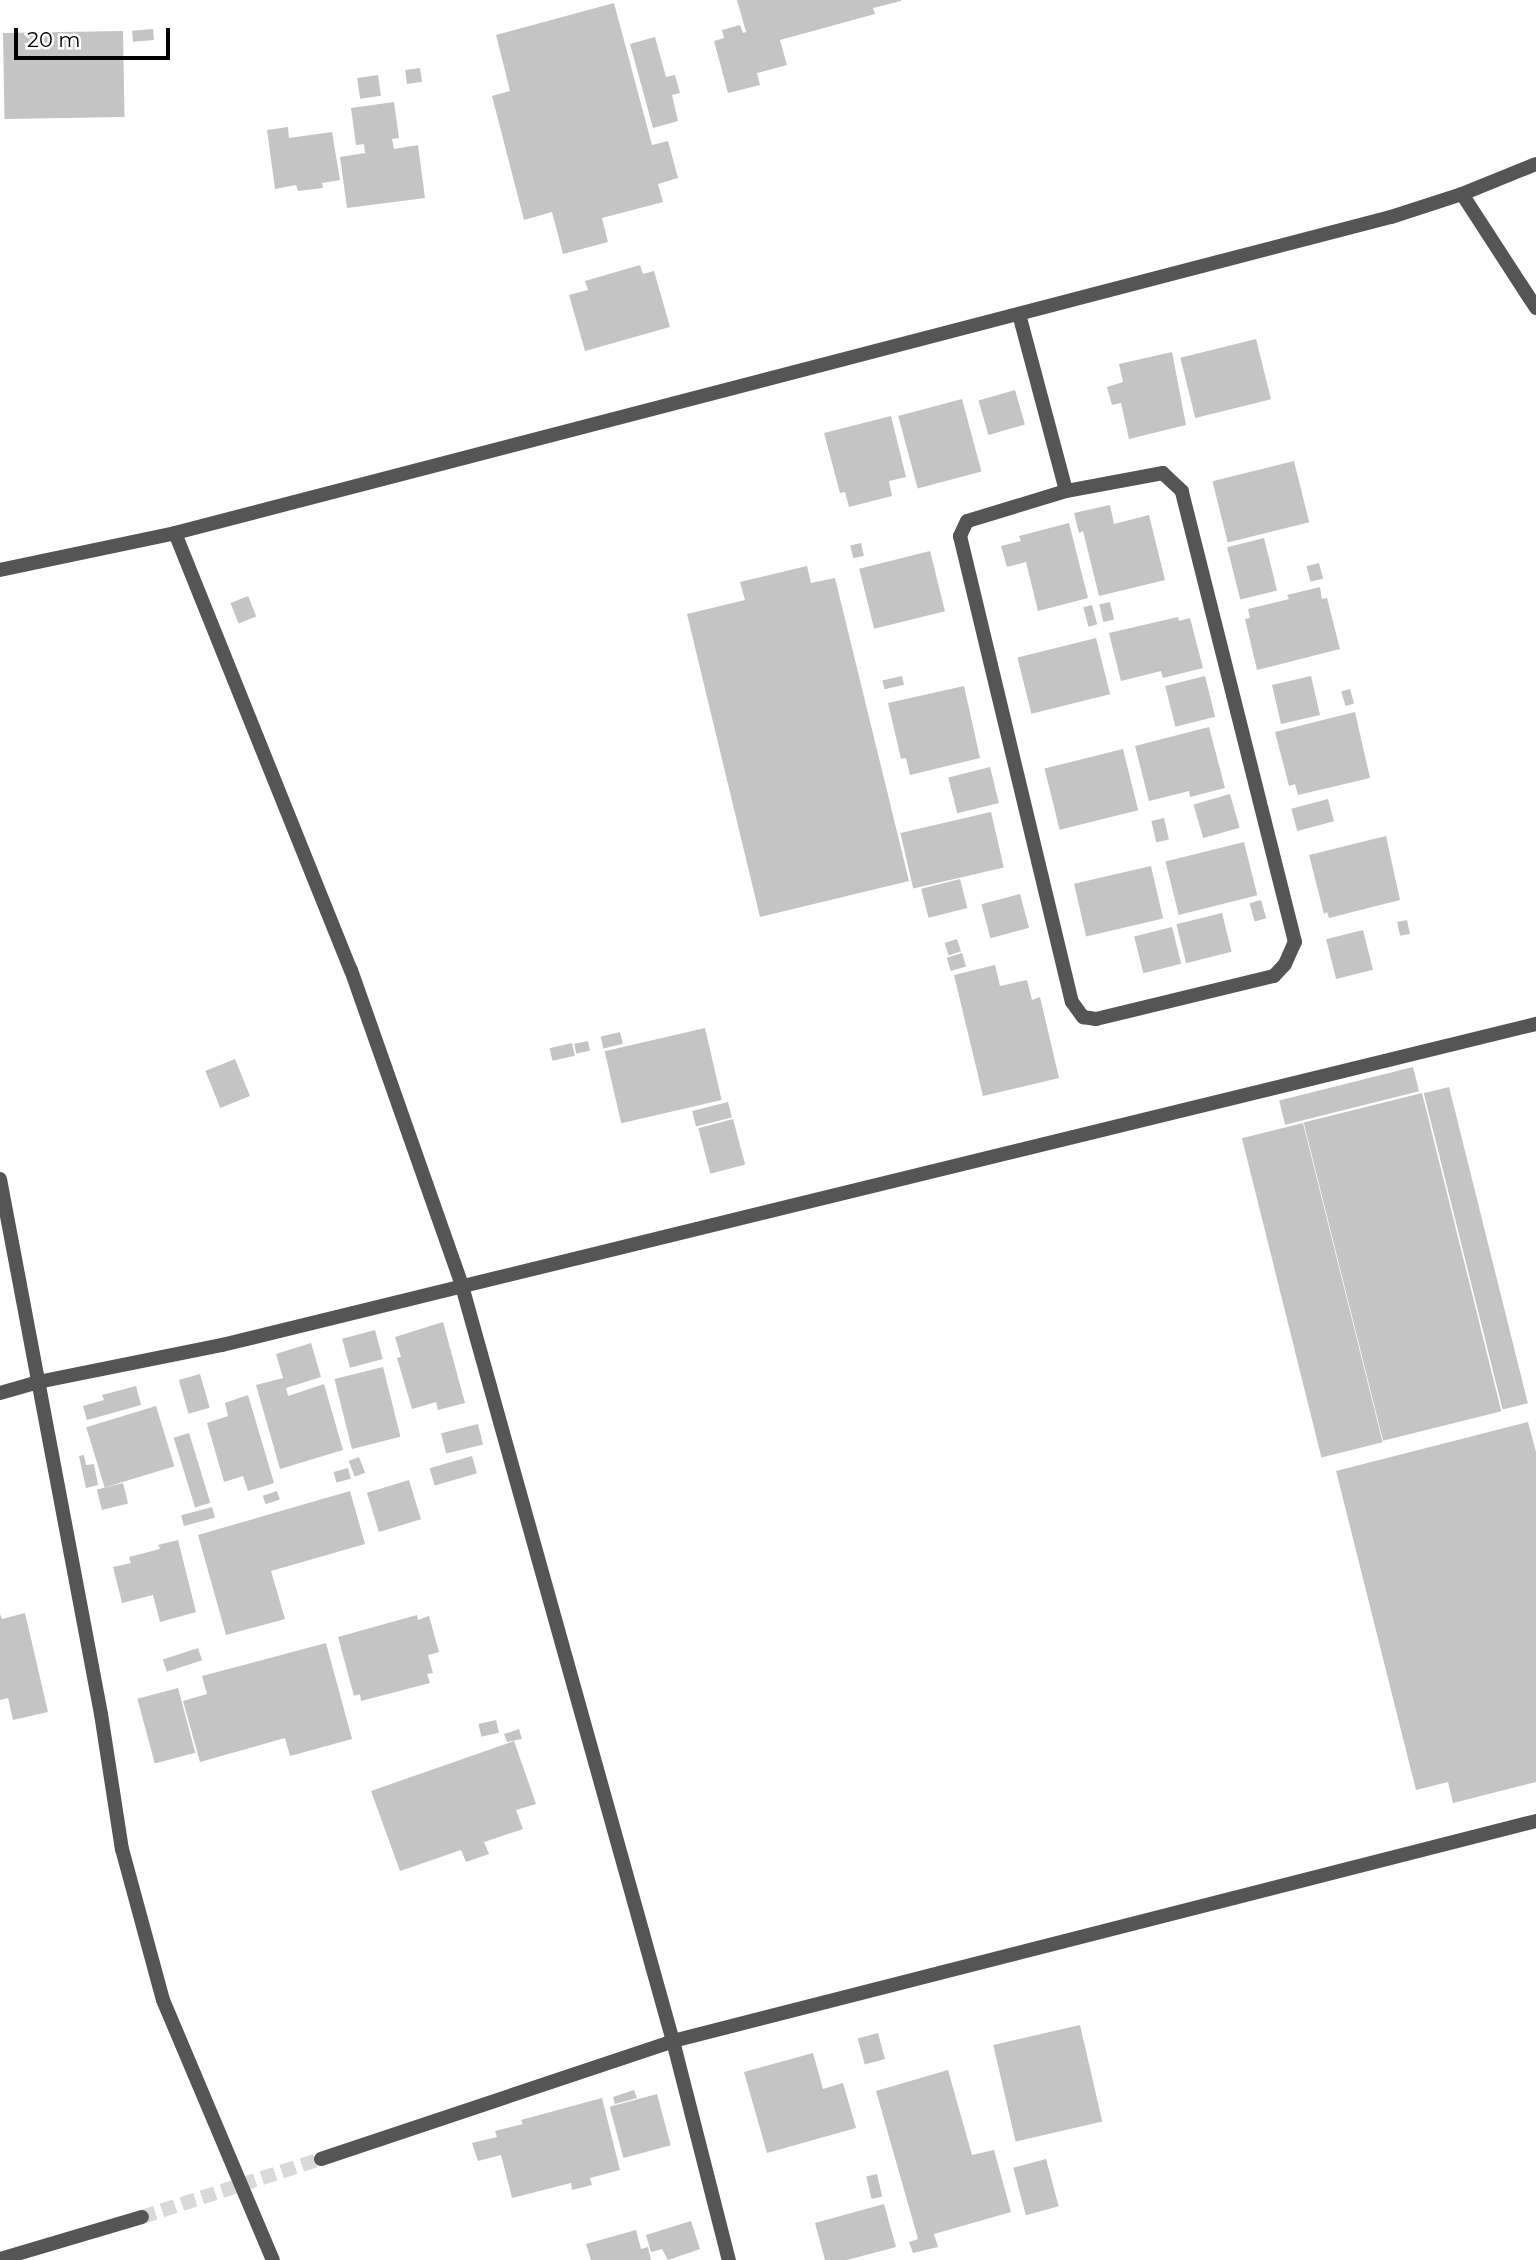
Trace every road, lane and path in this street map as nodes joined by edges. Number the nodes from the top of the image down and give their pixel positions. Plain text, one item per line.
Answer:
1 (1536, 163) edge
2 (1462, 194) junction
3 (1536, 308) edge
4 (1018, 314) junction
5 (1066, 491) junction
6 (175, 533) junction
7 (0, 570) edge
8 (1536, 1024) edge
9 (0, 1179) edge
10 (461, 1286) junction
11 (38, 1382) junction
12 (0, 1393) edge
13 (1536, 1821) edge
14 (673, 2040) junction
15 (321, 2159) tunnel mouth
16 (142, 2217) tunnel mouth
17 (0, 2259) edge
18 (273, 2260) edge
19 (729, 2260) edge

1 - 2 street
2 - 3 street
2 - 4 street
4 - 5 street
4 - 6 street
5 - 5 street
6 - 7 street
6 - 10 street
8 - 10 street
9 - 11 street
10 - 11 street
10 - 14 street
11 - 12 street
11 - 18 street
13 - 14 street
14 - 15 street
14 - 19 street
16 - 17 street

